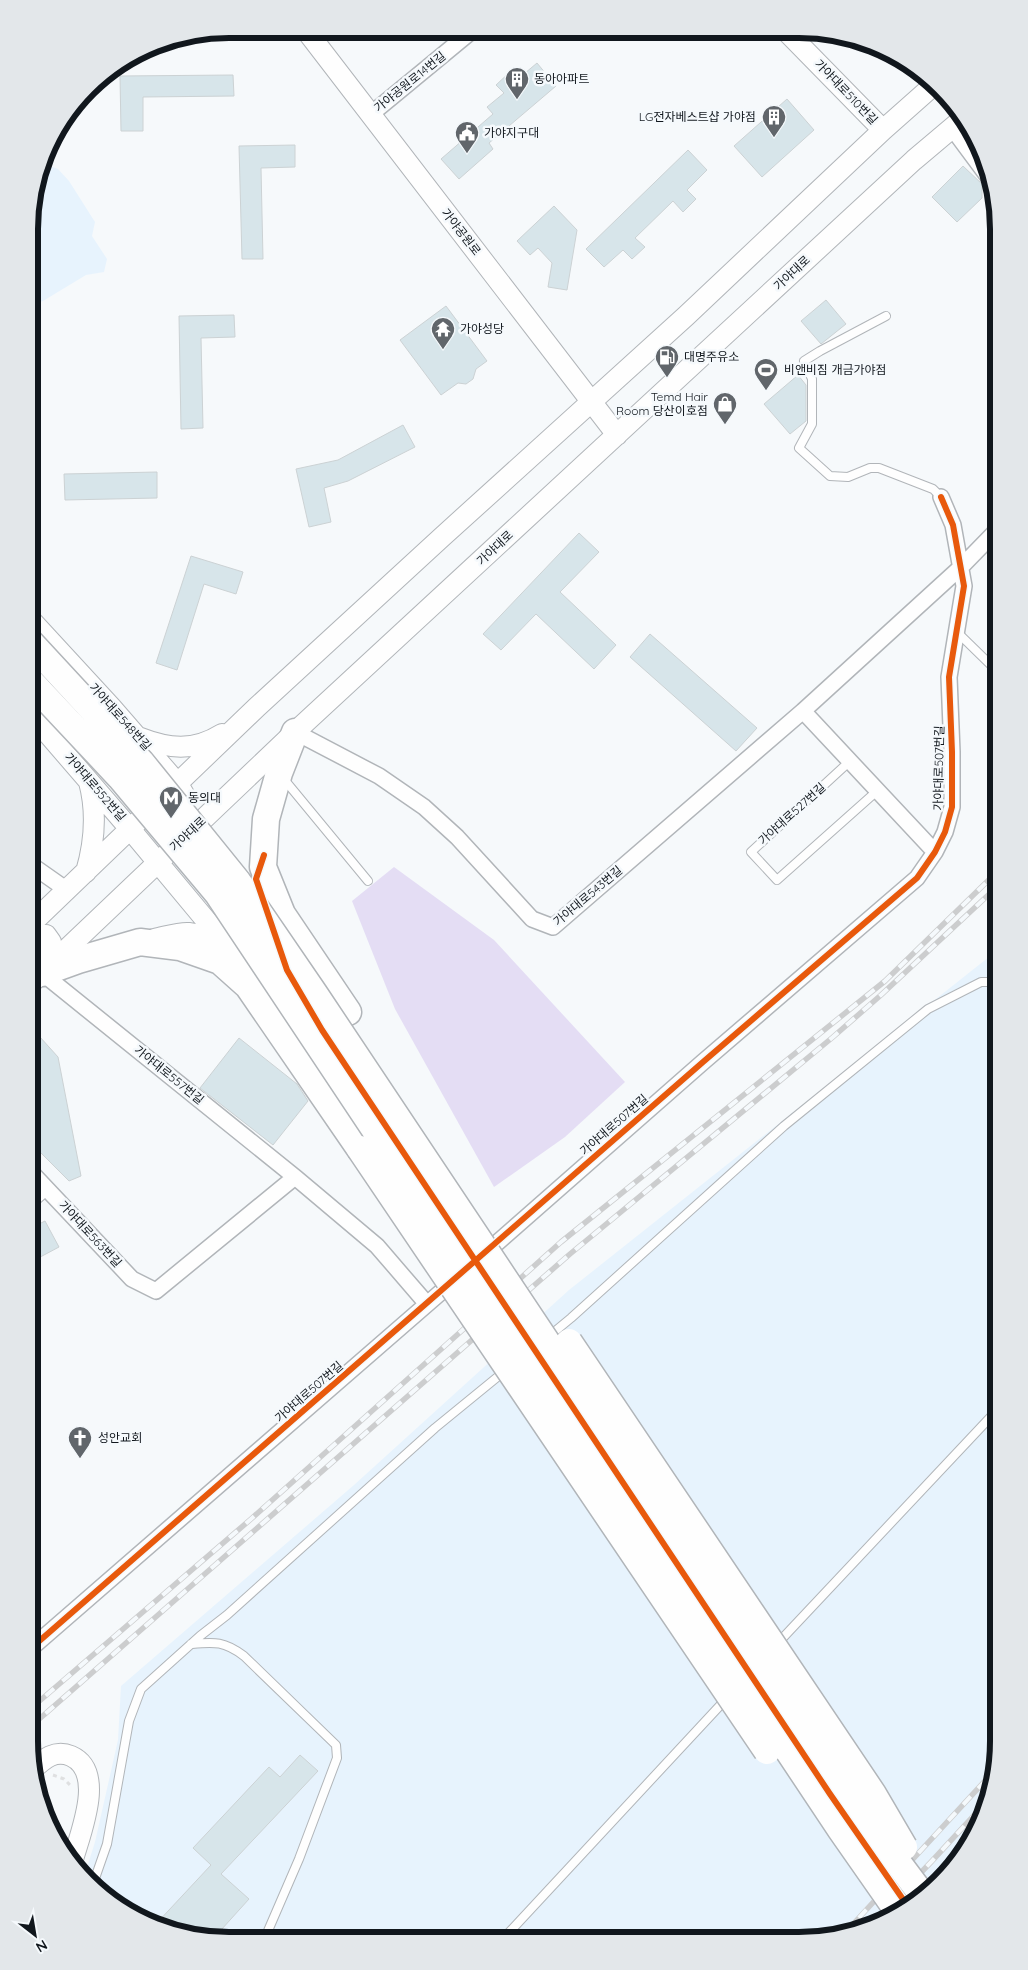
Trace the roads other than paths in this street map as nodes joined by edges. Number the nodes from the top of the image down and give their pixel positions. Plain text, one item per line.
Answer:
1 (312, 38) edge
2 (463, 38) edge
3 (793, 38) edge
4 (930, 88) edge
5 (370, 115) junction
6 (959, 122) edge
7 (883, 130) junction
8 (886, 316) dead end
9 (592, 402) junction
10 (617, 435) junction
11 (941, 497) joint
12 (990, 539) edge
13 (961, 566) junction
14 (38, 628) edge
15 (956, 632) junction
16 (38, 651) edge
17 (990, 664) edge
18 (38, 690) edge
19 (803, 711) junction
20 (38, 722) edge
21 (241, 723) junction
22 (295, 732) junction
23 (136, 736) junction
24 (850, 762) junction
25 (279, 774) junction
26 (88, 780) junction
27 (178, 784) junction
28 (877, 791) junction
29 (202, 822) junction
30 (130, 829) junction
31 (935, 852) junction
32 (264, 855) junction
33 (158, 862) junction
34 (38, 870) edge
35 (86, 872) junction
36 (368, 881) dead end
37 (67, 890) junction
38 (38, 917) edge
39 (38, 935) edge
40 (140, 942) junction
41 (224, 942) junction
42 (287, 970) junction
43 (38, 974) edge
44 (38, 976) edge
45 (38, 978) edge
46 (38, 981) edge
47 (990, 982) edge
48 (296, 1177) junction
49 (38, 1179) edge
50 (48, 1190) junction
51 (38, 1199) edge
52 (427, 1304) junction
53 (990, 1418) edge
54 (38, 1642) edge
55 (191, 1644) junction
56 (770, 1652) dead end
57 (763, 1659) dead end
58 (40, 1772) edge
59 (74, 1854) edge
60 (95, 1879) edge
61 (926, 1885) edge
62 (920, 1890) edge
63 (895, 1907) edge
64 (888, 1911) edge
65 (268, 1932) edge
66 (509, 1932) edge

1 - 5 main road, 가야공원로
2 - 5 street, 가야공원로14번길
3 - 7 main road, 가야대로510번길
4 - 7 main road
5 - 9 main road, 가야공원로
6 - 10 main road, 가야대로
7 - 9 main road
8 - 11 lane
9 - 10 main road, 가야공원로
9 - 21 main road
10 - 22 main road, 가야대로
11 - 13 street, 가야대로507번길
12 - 13 street
13 - 15 street, 가야대로507번길
13 - 19 street
14 - 23 main road, 가야대로548번길
15 - 17 lane
15 - 31 street, 가야대로507번길
16 - 62 highway, bridge
18 - 63 highway, bridge
19 - 22 street, 가야대로543번길
19 - 24 street
20 - 26 main road, 가야대로552번길
21 - 23 main road
21 - 27 main road
22 - 25 highway
22 - 29 main road, 가야대로
23 - 27 main road, 가야대로548번길
24 - 28 street
24 - 28 lane, 가야대로527번길
25 - 32 highway
25 - 36 lane
26 - 30 main road, 가야대로552번길
26 - 35 main road
27 - 29 main road, 가야대로548번길
27 - 30 main road
28 - 31 street
29 - 33 main road, 가야대로
29 - 42 main road, 가야대로548번길
30 - 33 main road, 가야대로552번길
30 - 35 main road
31 - 52 street, 가야대로507번길
32 - 42 main road
32 - 61 highway, bridge
33 - 41 main road, 가야대로552번길
33 - 44 main road, 가야대로
34 - 37 street
35 - 37 main road
37 - 38 main road
39 - 43 main road
40 - 41 main road
40 - 45 highway
40 - 64 highway, bridge
41 - 42 main road
46 - 48 street, 가야대로557번길
47 - 55 lane
48 - 50 street, 가야대로563번길
48 - 52 street, 가야대로557번길
49 - 50 street, 가야대로563번길
50 - 51 lane
52 - 54 street, 가야대로507번길
53 - 56 lane
55 - 60 lane
55 - 65 lane
57 - 66 lane
58 - 59 main road

